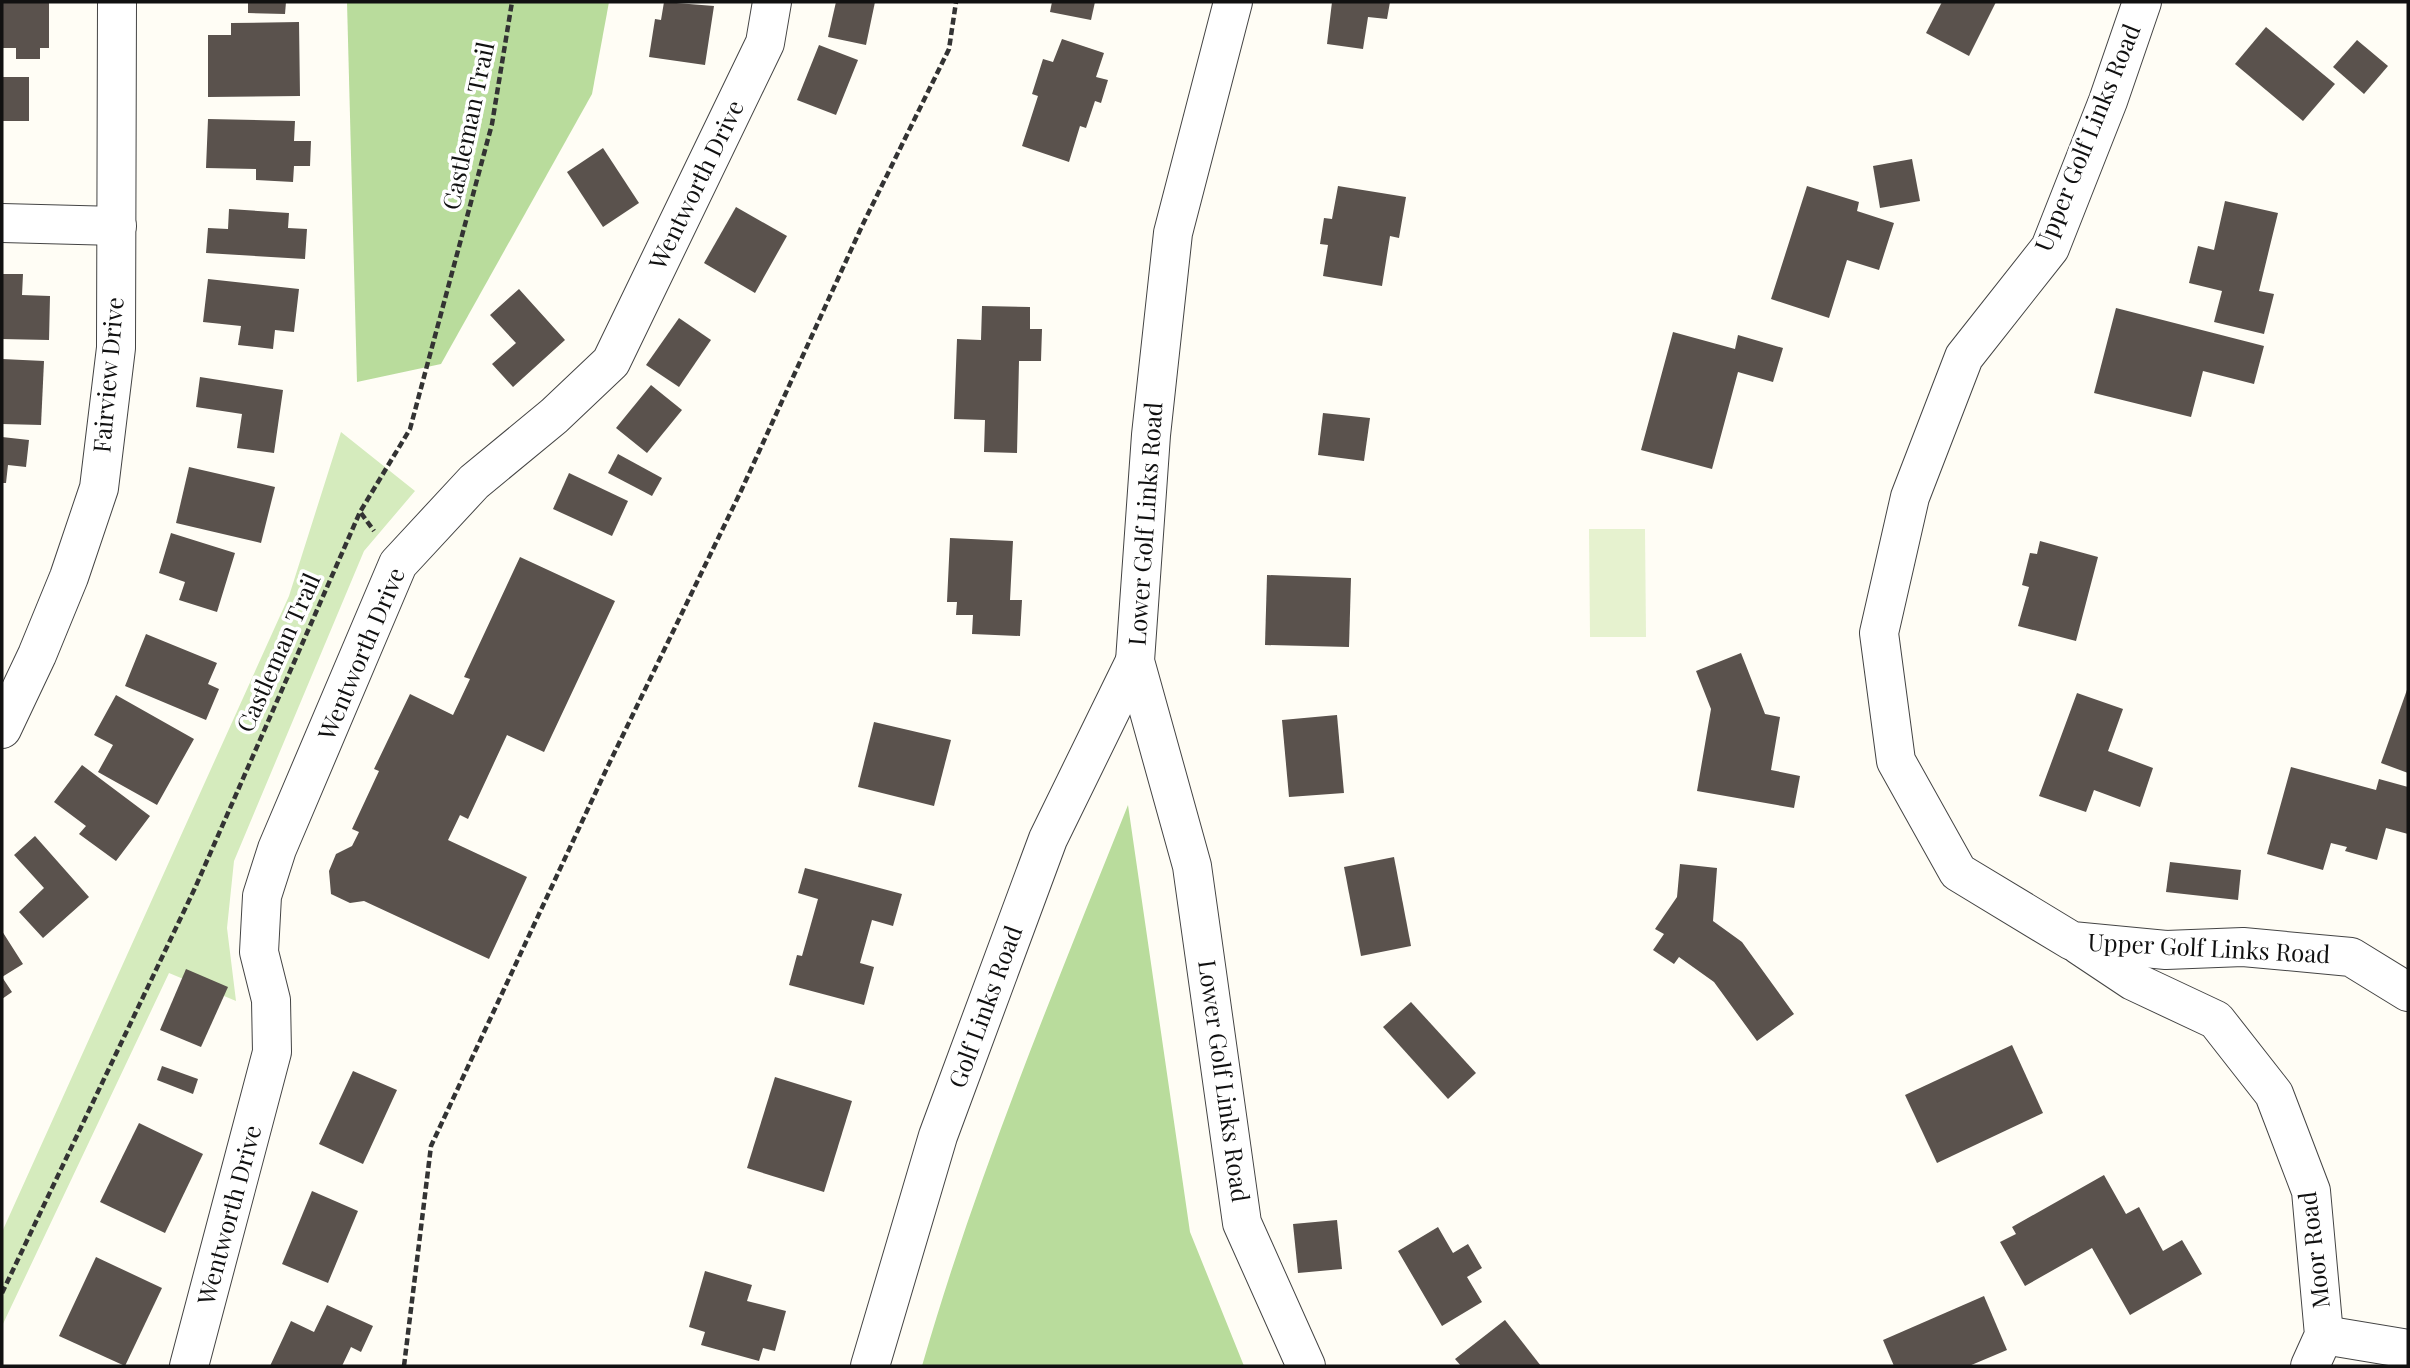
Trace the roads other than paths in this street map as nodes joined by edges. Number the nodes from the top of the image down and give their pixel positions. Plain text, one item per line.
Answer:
1 (117, 2) edge
2 (772, 2) edge
3 (1233, 2) edge
4 (2142, 2) edge
5 (2, 223) edge
6 (117, 226) junction
7 (1135, 661) junction
8 (2, 729) edge
9 (2072, 941) junction
10 (2408, 992) edge
11 (2408, 1349) edge
12 (2317, 1351) edge
13 (189, 1366) edge
14 (870, 1366) edge
15 (1306, 1366) edge

1 - 6 street, Fairview Drive
2 - 13 street, Wentworth Drive
3 - 7 street, Lower Golf Links Road
4 - 9 street, Upper Golf Links Road
5 - 6 street
6 - 8 street, Fairview Drive
7 - 14 street, Golf Links Road
7 - 15 street, Lower Golf Links Road
9 - 10 street, Upper Golf Links Road
9 - 12 street, Moor Road
11 - 12 street, Moor Road

